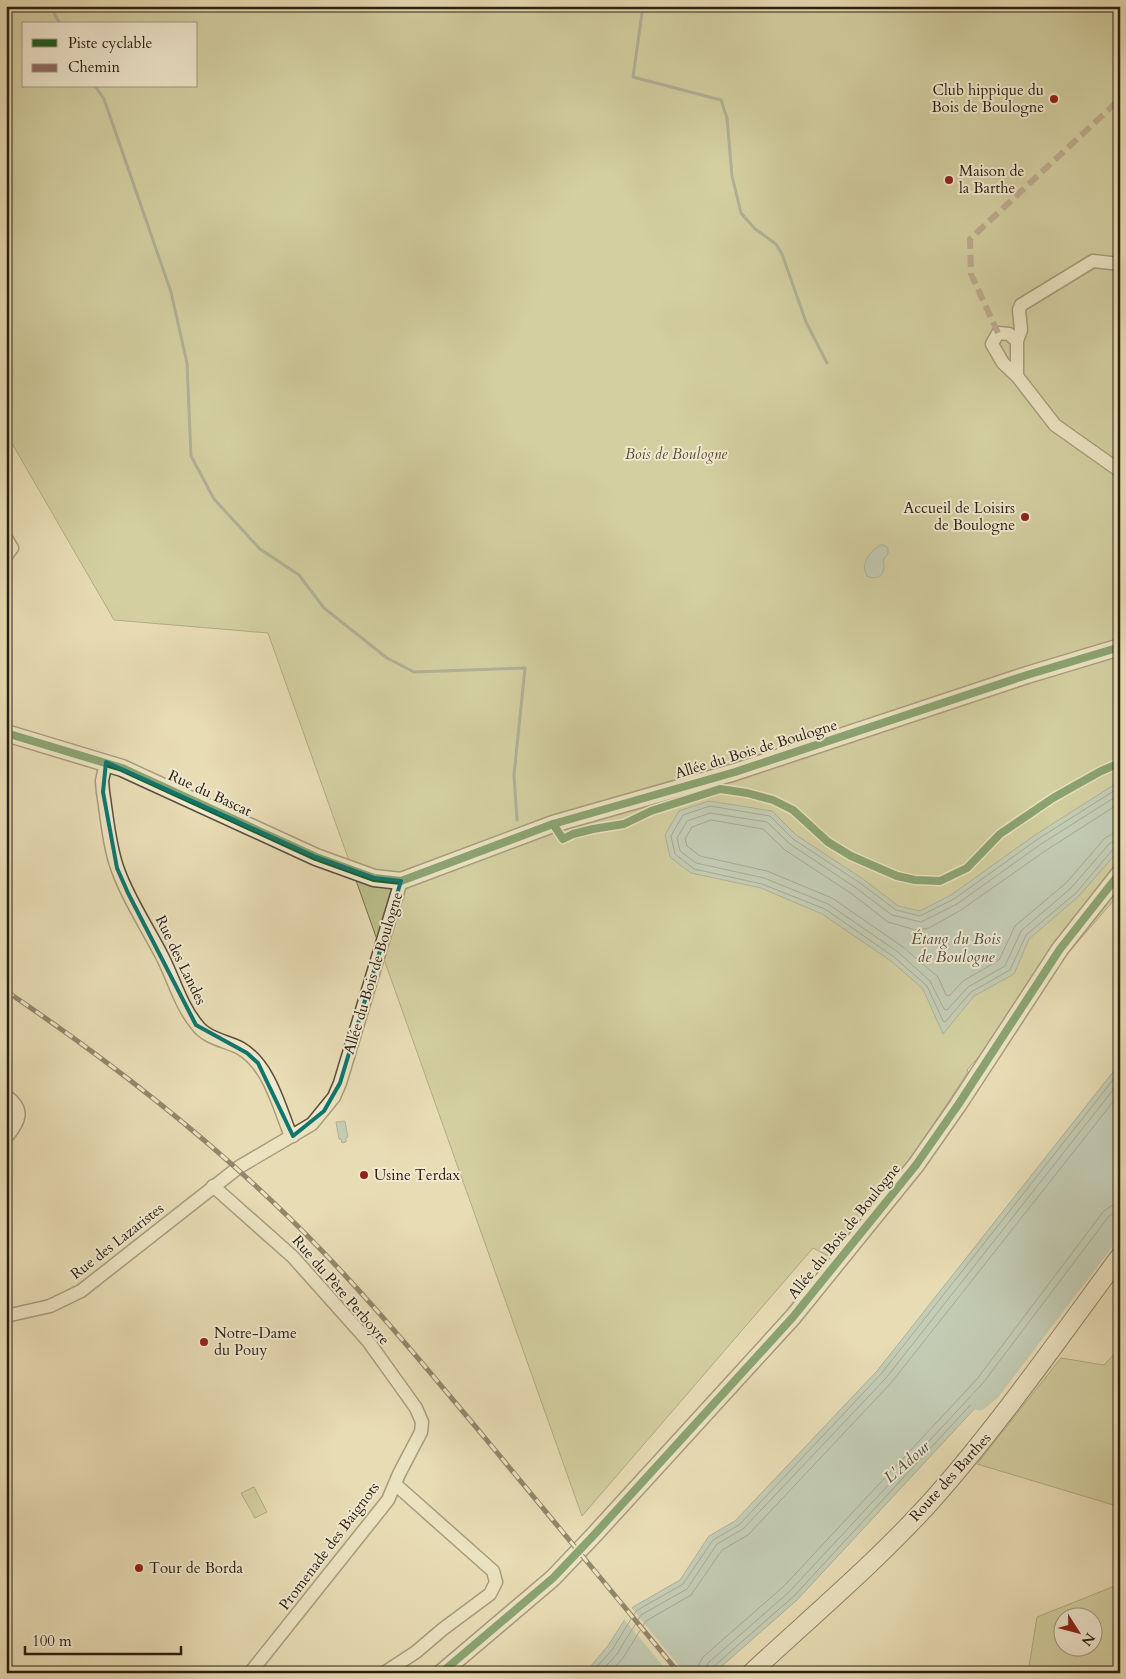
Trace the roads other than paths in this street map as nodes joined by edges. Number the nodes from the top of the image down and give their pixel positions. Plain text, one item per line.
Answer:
1 (1120, 264) edge
2 (1017, 341) junction
3 (1017, 376) junction
4 (1120, 471) edge
5 (6, 538) edge
6 (6, 556) edge
7 (1120, 647) edge
8 (6, 733) edge
9 (106, 762) junction
10 (1120, 873) edge
11 (401, 881) junction
12 (6, 1096) edge
13 (293, 1136) junction
14 (6, 1138) edge
15 (213, 1186) junction
16 (1120, 1256) edge
17 (6, 1316) edge
18 (421, 1432) joint
19 (395, 1484) junction
20 (250, 1673) edge
21 (384, 1673) edge
22 (441, 1673) edge
23 (751, 1673) edge

1 - 2 street
2 - 3 street
2 - 3 street
3 - 4 street
5 - 6 street
7 - 11 street, Allée du Bois de Boulogne
8 - 9 street, Rue du Bascat
9 - 11 street, Rue du Bascat
9 - 13 street, Rue des Landes
10 - 22 street, Allée du Bois de Boulogne
11 - 13 street, Allée du Bois de Boulogne
12 - 14 street
13 - 15 street, Allée du Bois de Boulogne
15 - 17 street, Rue des Lazaristes
15 - 18 street, Rue du Père Perboyre
16 - 23 main road, Route des Barthes
18 - 19 street, Promenade des Baignots
19 - 20 street, Promenade des Baignots
19 - 21 street

